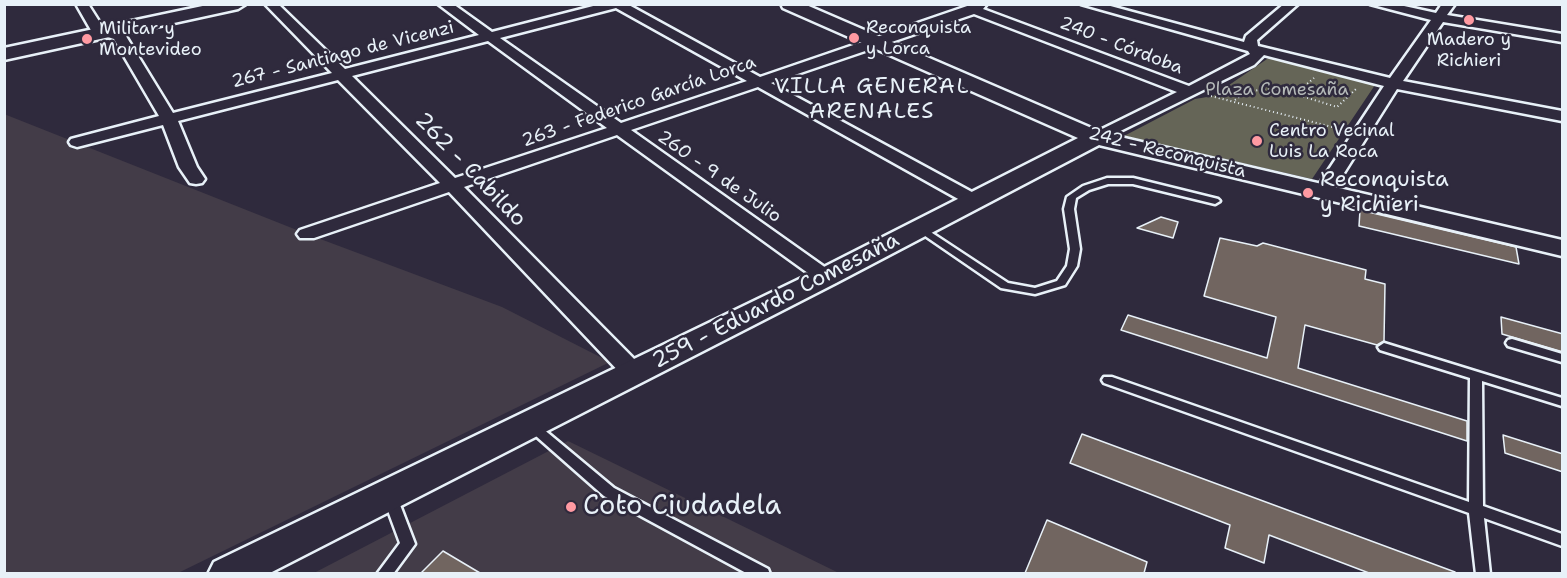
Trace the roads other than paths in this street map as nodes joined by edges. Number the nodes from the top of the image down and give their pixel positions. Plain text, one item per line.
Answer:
1 (82, 4) edge
2 (238, 4) edge
3 (271, 4) edge
4 (444, 4) edge
5 (789, 4) edge
6 (1087, 4) edge
7 (1126, 4) edge
8 (1292, 4) edge
9 (1376, 4) edge
10 (1449, 4) edge
11 (617, 5) edge
12 (977, 7) edge
13 (1114, 12) junction
14 (1440, 18) junction
15 (107, 32) junction
16 (491, 37) junction
17 (1563, 38) edge
18 (876, 43) junction
19 (1254, 49) junction
20 (4, 54) edge
21 (342, 75) junction
22 (759, 82) junction
23 (1393, 84) junction
24 (1189, 91) junction
25 (1563, 116) edge
26 (169, 119) junction
27 (618, 130) junction
28 (1096, 138) junction
29 (77, 142) dead end
30 (196, 179) dead end
31 (452, 185) junction
32 (1323, 192) junction
33 (975, 201) junction
34 (1215, 201) dead end
35 (920, 229) junction
36 (307, 234) dead end
37 (1563, 248) edge
38 (826, 277) junction
39 (1512, 344) dead end
40 (1384, 347) dead end
41 (1563, 358) edge
42 (633, 372) junction
43 (1476, 376) junction
44 (1108, 380) dead end
45 (1563, 402) edge
46 (530, 423) junction
47 (389, 494) junction
48 (1476, 510) junction
49 (1563, 540) edge
50 (228, 573) edge
51 (384, 573) edge
52 (763, 573) edge
53 (1483, 573) edge

1 - 15 street
2 - 15 street
3 - 21 street, 262 - Cabildo
4 - 16 street, 260 - 9 de Julio
5 - 18 street, 242 - Reconquista
6 - 13 street
7 - 13 street
8 - 19 street, 259 - Eduardo Comesaña
9 - 14 street
10 - 14 street
11 - 16 street, 267 - Santiago de Vicenzi
11 - 22 street
12 - 18 street, 263 - Federico García Lorca
12 - 24 street, 240 - Córdoba
13 - 19 street
14 - 17 street
14 - 23 street
15 - 20 street
15 - 26 street
16 - 21 street, 267 - Santiago de Vicenzi
16 - 27 street, 260 - 9 de Julio
18 - 22 street, 263 - Federico García Lorca
18 - 28 street, 242 - Reconquista
19 - 23 street
19 - 24 street, 259 - Eduardo Comesaña
21 - 26 street, 267 - Santiago de Vicenzi
21 - 31 street, 262 - Cabildo
22 - 27 street, 263 - Federico García Lorca
22 - 33 street
23 - 25 street
23 - 32 street
24 - 28 street, 259 - Eduardo Comesaña
26 - 29 street, 267 - Santiago de Vicenzi
26 - 30 street
27 - 31 street, 263 - Federico García Lorca
27 - 38 street, 260 - 9 de Julio
28 - 32 street, 242 - Reconquista
28 - 33 street, 259 - Eduardo Comesaña
31 - 36 street, 263 - Federico García Lorca
31 - 42 street, 262 - Cabildo
32 - 37 street, 242 - Reconquista
33 - 35 street, 259 - Eduardo Comesaña
34 - 35 lane
35 - 38 street, 259 - Eduardo Comesaña
38 - 42 street, 259 - Eduardo Comesaña
39 - 41 lane
40 - 43 lane
42 - 46 street, 259 - Eduardo Comesaña
43 - 45 lane
43 - 48 lane
44 - 48 lane
46 - 47 street, 259 - Eduardo Comesaña
46 - 52 lane
47 - 50 street, 259 - Eduardo Comesaña
47 - 51 lane
48 - 49 lane
48 - 53 lane

